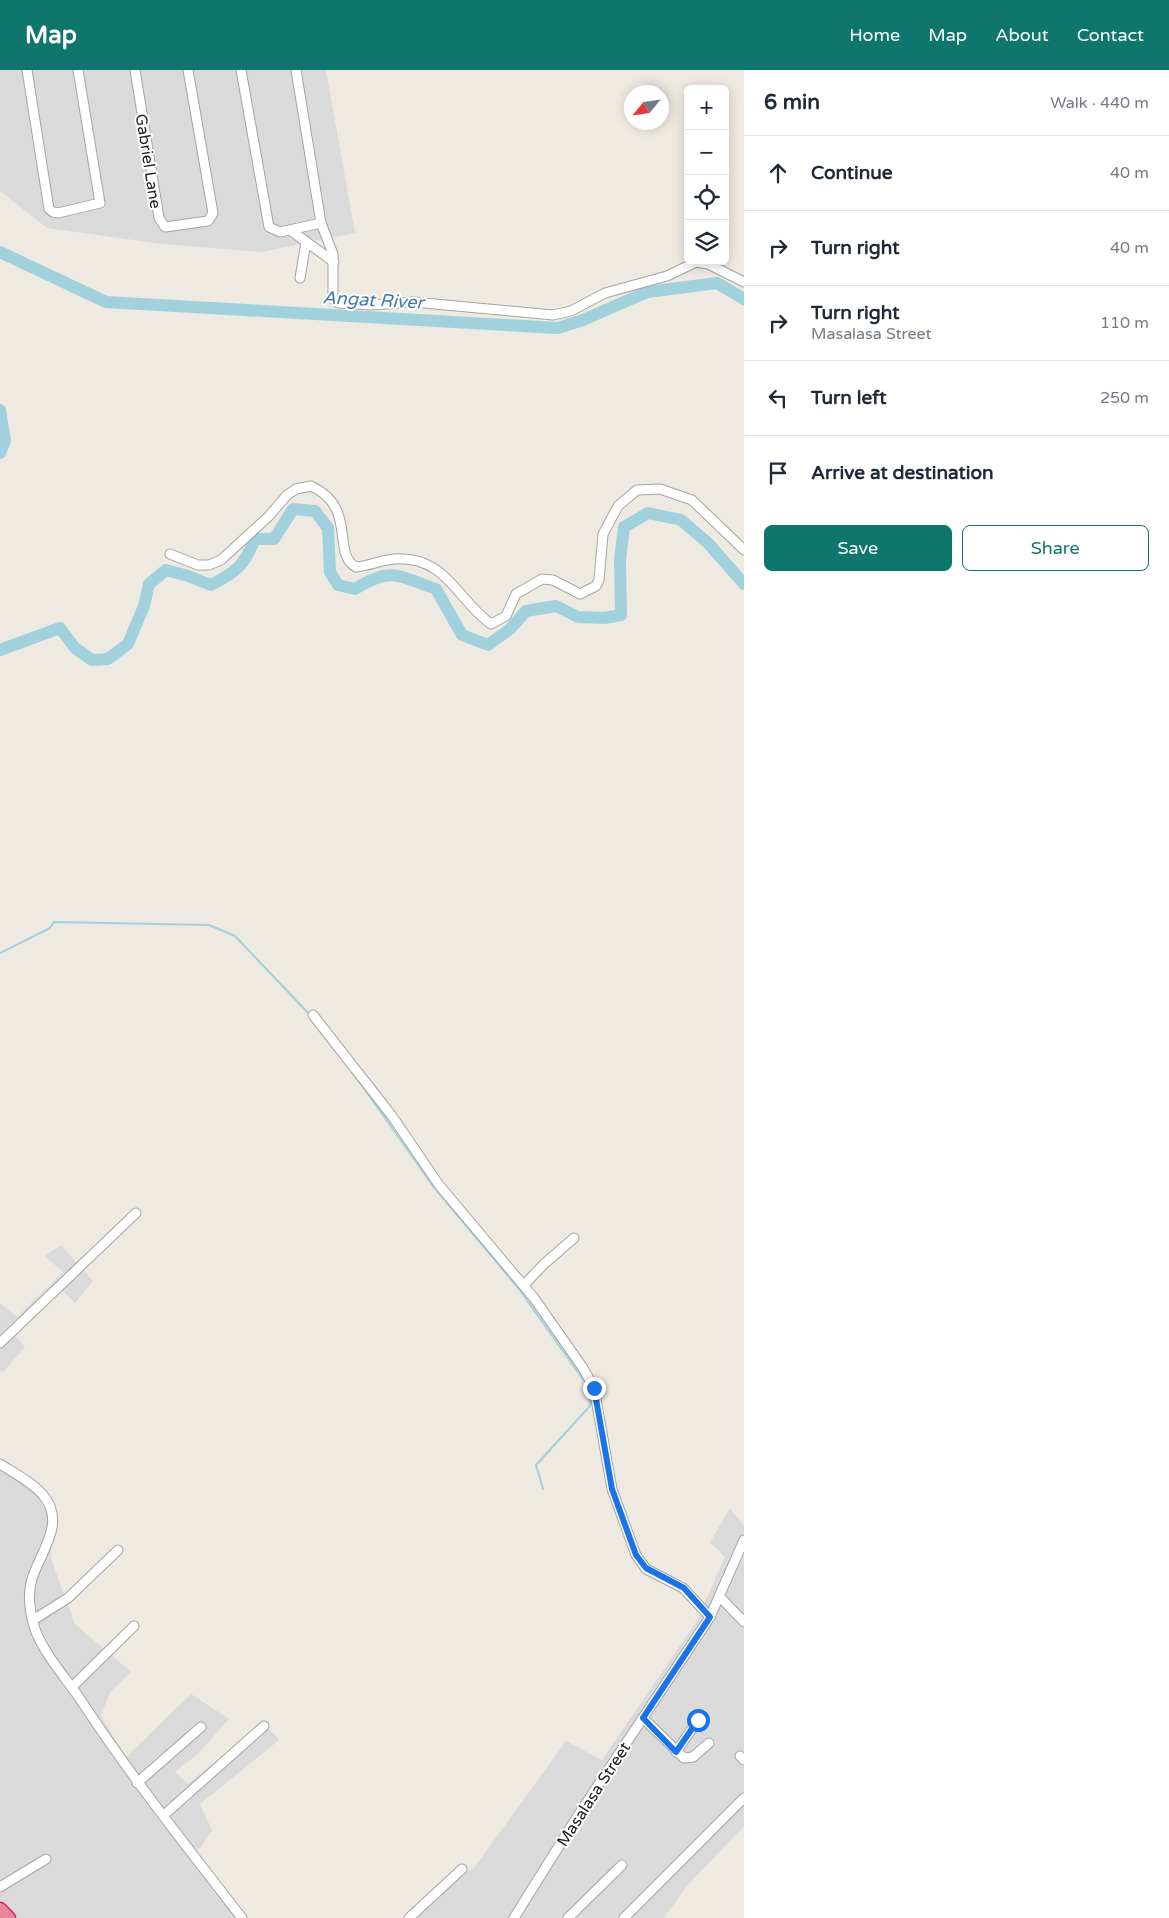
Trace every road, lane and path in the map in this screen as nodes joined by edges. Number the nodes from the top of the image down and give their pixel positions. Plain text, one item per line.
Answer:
1 (26, 70) edge
2 (78, 70) edge
3 (135, 70) edge
4 (188, 70) edge
5 (241, 70) edge
6 (296, 70) edge
7 (321, 223) junction
8 (290, 230) junction
9 (306, 242) junction
10 (334, 262) junction
11 (300, 278) dead end
12 (744, 282) edge
13 (744, 550) edge
14 (170, 554) dead end
15 (313, 1015) dead end
16 (385, 1091) dead end
17 (377, 1097) junction
18 (136, 1213) dead end
19 (574, 1238) dead end
20 (524, 1285) junction
21 (0, 1343) edge
22 (0, 1464) edge
23 (744, 1540) edge
24 (118, 1550) dead end
25 (741, 1552) edge
26 (720, 1598) junction
27 (710, 1617) junction
28 (33, 1620) junction
29 (744, 1622) edge
30 (134, 1626) dead end
31 (72, 1687) junction
32 (643, 1718) junction
33 (698, 1720) dead end
34 (264, 1726) dead end
35 (200, 1727) dead end
36 (709, 1743) dead end
37 (676, 1752) junction
38 (137, 1783) junction
39 (744, 1798) edge
40 (164, 1815) junction
41 (46, 1859) dead end
42 (622, 1866) dead end
43 (462, 1870) dead end
44 (0, 1887) edge
45 (0, 1909) edge
46 (8, 1918) edge
47 (242, 1918) edge
48 (409, 1918) edge
49 (514, 1918) edge
50 (568, 1918) edge
51 (624, 1918) edge

1 - 2 street
3 - 4 street, Gabriel Lane
5 - 8 street
6 - 7 street
7 - 8 street
7 - 10 street
8 - 9 street
9 - 10 street
9 - 11 street
10 - 12 street
13 - 14 street
15 - 17 street
16 - 17 street
17 - 20 street
18 - 21 street
19 - 20 street
20 - 27 street
22 - 28 street
23 - 25 street, Masalasa Street
24 - 28 street
25 - 26 street, Masalasa Street
26 - 27 street, Masalasa Street
26 - 29 street
27 - 32 street, Masalasa Street
28 - 31 street
30 - 31 street
31 - 38 street
32 - 37 street
32 - 49 street, Masalasa Street
33 - 37 street
34 - 40 street
35 - 38 street
36 - 37 street
38 - 40 street
39 - 51 street
40 - 47 street
41 - 44 street
42 - 50 street
43 - 48 street
45 - 46 highway

